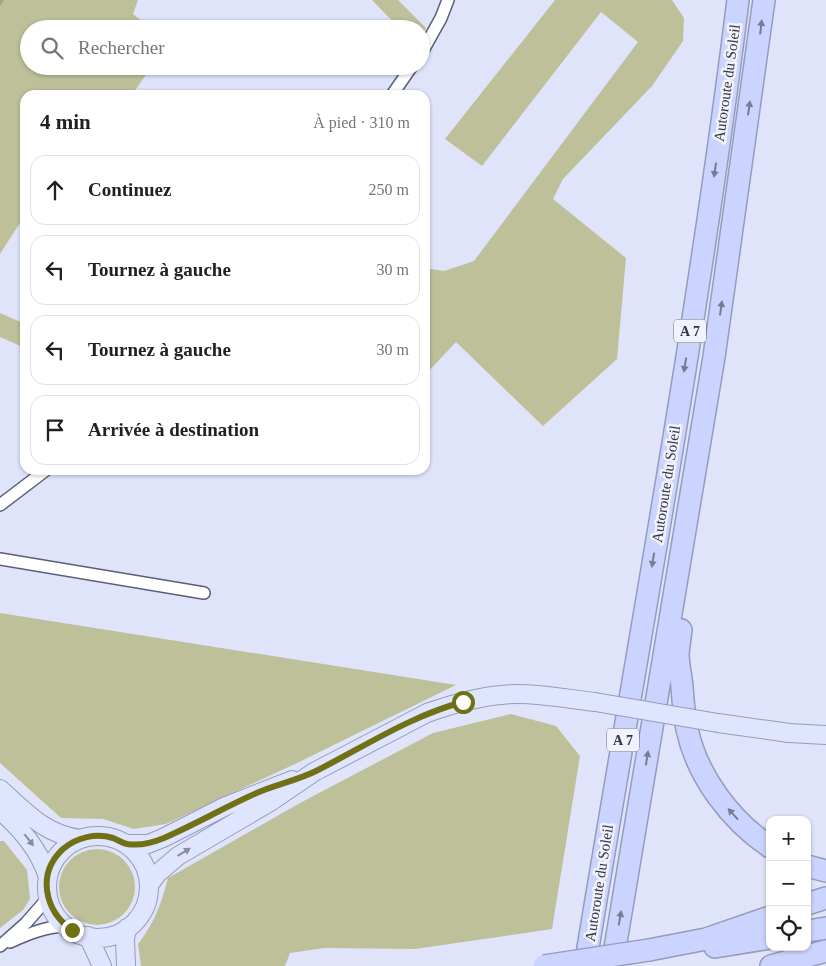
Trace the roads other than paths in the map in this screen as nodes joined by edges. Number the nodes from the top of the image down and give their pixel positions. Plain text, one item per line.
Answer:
1 (448, 0) edge
2 (738, 0) edge
3 (764, 0) edge
4 (430, 38) edge
5 (406, 75) edge
6 (395, 90) edge
7 (714, 357) junction
8 (39, 475) edge
9 (0, 505) edge
10 (0, 559) edge
11 (204, 593) dead end
12 (824, 734) edge
13 (314, 772) junction
14 (0, 789) edge
15 (0, 810) edge
16 (609, 818) junction
17 (81, 839) junction
18 (125, 844) junction
19 (766, 844) edge
20 (811, 867) edge
21 (826, 871) edge
22 (48, 877) junction
23 (149, 885) junction
24 (48, 898) junction
25 (826, 898) edge
26 (811, 903) edge
27 (766, 918) edge
28 (65, 926) junction
29 (127, 928) junction
30 (826, 928) edge
31 (811, 930) edge
32 (88, 936) junction
33 (766, 939) edge
34 (0, 946) edge
35 (826, 951) edge
36 (649, 954) junction
37 (102, 966) edge
38 (126, 966) edge
39 (544, 966) edge
40 (573, 966) edge
41 (585, 966) edge
42 (592, 966) edge
43 (612, 966) edge
44 (771, 966) edge

1 - 4 street
2 -> 16 highway, Autoroute du Soleil / A 7
7 -> 3 highway, Autoroute du Soleil / A 7
5 - 6 street
19 -> 7 highway
43 -> 7 highway, Autoroute du Soleil / A 7
8 - 9 street
10 - 11 street
12 - 13 main road, bridge
13 - 18 main road
23 -> 13 main road
14 - 17 main road
15 -> 22 main road
16 - 40 highway
16 - 41 highway, Autoroute du Soleil / A 7
17 - 18 main road
17 - 22 main road
18 - 23 main road
20 - 21 highway
22 - 24 main road
23 - 29 main road
24 - 28 main road
24 - 34 street
25 - 26 highway
27 - 36 highway
28 - 32 main road
28 - 34 street
29 - 32 main road
29 - 38 main road
30 - 31 highway
32 - 37 main road
33 - 36 highway
35 - 44 highway
36 - 39 highway, bridge
36 - 42 highway

